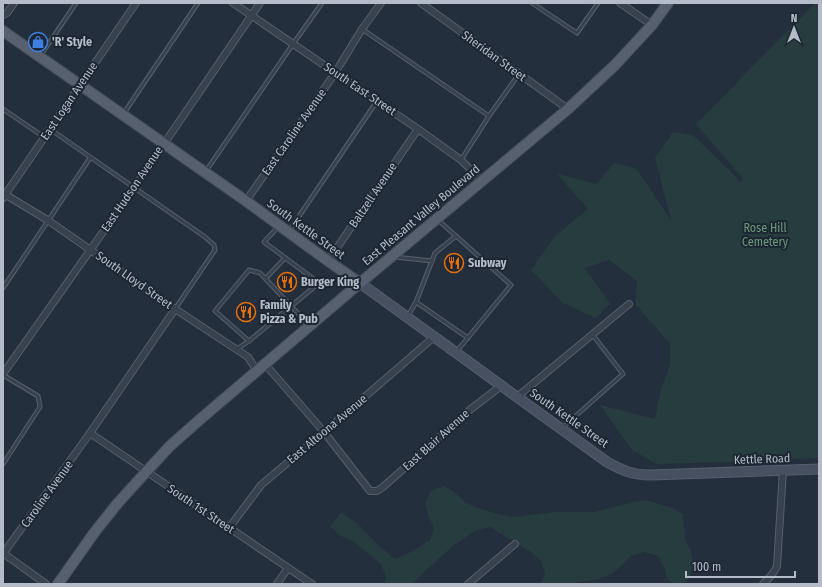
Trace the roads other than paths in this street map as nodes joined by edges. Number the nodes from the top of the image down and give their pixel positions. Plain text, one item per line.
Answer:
1 (14, 3) edge
2 (76, 3) edge
3 (136, 3) edge
4 (198, 3) edge
5 (233, 3) edge
6 (260, 3) edge
7 (322, 3) edge
8 (381, 3) edge
9 (421, 3) edge
10 (532, 3) edge
11 (598, 3) edge
12 (620, 3) edge
13 (668, 3) edge
14 (3, 15) edge
15 (252, 15) junction
16 (652, 24) junction
17 (3, 30) edge
18 (362, 30) junction
19 (293, 44) junction
20 (40, 57) junction
21 (335, 73) junction
22 (519, 74) junction
23 (80, 85) junction
24 (377, 102) junction
25 (3, 109) edge
26 (568, 109) junction
27 (122, 115) junction
28 (489, 116) junction
29 (50, 129) junction
30 (418, 129) junction
31 (44, 137) junction
32 (163, 144) junction
33 (90, 158) junction
34 (461, 160) junction
35 (205, 173) junction
36 (482, 181) junction
37 (134, 188) junction
38 (4, 196) edge
39 (246, 201) junction
40 (437, 218) junction
41 (49, 221) junction
42 (279, 225) junction
43 (288, 232) junction
44 (456, 236) junction
45 (90, 250) junction
46 (391, 256) junction
47 (285, 258) junction
48 (328, 261) junction
49 (432, 261) junction
50 (266, 278) junction
51 (360, 283) junction
52 (3, 288) edge
53 (416, 302) junction
54 (629, 304) dead end
55 (292, 306) junction
56 (175, 309) junction
57 (408, 318) junction
58 (310, 326) junction
59 (592, 334) junction
60 (434, 337) junction
61 (468, 338) junction
62 (249, 341) junction
63 (237, 350) junction
64 (456, 353) junction
65 (265, 364) junction
66 (257, 371) junction
67 (3, 374) edge
68 (501, 386) junction
69 (516, 397) junction
70 (561, 429) junction
71 (324, 432) junction
72 (90, 433) junction
73 (3, 464) edge
74 (819, 469) edge
75 (783, 470) junction
76 (146, 472) junction
77 (706, 473) joint
78 (229, 528) junction
79 (515, 544) dead end
80 (3, 553) edge
81 (288, 568) junction
82 (46, 584) edge
83 (58, 584) edge
84 (277, 584) edge
85 (312, 584) edge
86 (468, 584) edge
87 (763, 584) edge

1 - 14 street
2 - 20 lane
3 - 23 street, East Logan Avenue
4 - 27 lane
5 - 15 street, South East Street
6 - 15 street, East Hudson Avenue
7 - 19 lane
8 - 18 street, East Caroline Avenue
9 - 22 street, Sheridan Street
10 - 11 lane
12 - 16 street
13 - 16 main road, East Pleasant Valley Boulevard
15 - 19 street, South East Street
15 - 32 street, East Hudson Avenue
16 - 26 main road, East Pleasant Valley Boulevard
17 - 20 main road, South Kettle Street
18 - 21 street, East Caroline Avenue
18 - 28 lane
19 - 21 street, South East Street
19 - 35 lane
20 - 23 main road, South Kettle Street
21 - 24 street, South East Street
21 - 39 street, East Caroline Avenue
22 - 26 street, Sheridan Street
22 - 28 lane
23 - 27 main road, South Kettle Street
23 - 29 street, East Logan Avenue
24 - 30 street, South East Street
24 - 43 lane
25 - 31 lane
26 - 36 main road, East Pleasant Valley Boulevard
27 - 32 main road, South Kettle Street
28 - 34 lane
29 - 31 street, East Logan Avenue
29 - 33 lane
30 - 34 street, South East Street
30 - 48 street, Baltzell Avenue
31 - 38 street, East Logan Avenue
32 - 35 main road, South Kettle Street
32 - 37 street, East Hudson Avenue
33 - 37 lane
33 - 41 lane
34 - 36 street, South East Street
35 - 39 main road, South Kettle Street
36 - 40 main road, East Pleasant Valley Boulevard
37 - 45 street, East Hudson Avenue
37 - 56 lane
38 - 41 street, South Lloyd Street
39 - 42 main road, South Kettle Street
40 - 44 lane
40 - 46 main road, East Pleasant Valley Boulevard
41 - 45 street, South Lloyd Street
41 - 52 lane
42 - 43 main road, South Kettle Street
42 - 47 lane
43 - 48 main road, South Kettle Street
44 - 49 lane
44 - 61 lane
45 - 56 street, South Lloyd Street
45 - 67 street, East Hudson Avenue
46 - 49 lane
46 - 51 main road, East Pleasant Valley Boulevard
47 - 50 lane
47 - 55 lane
48 - 51 main road, South Kettle Street
49 - 53 lane
50 - 55 lane
50 - 62 lane
51 - 57 street, South Kettle Street
51 - 58 main road, East Pleasant Valley Boulevard
53 - 57 lane
53 - 61 lane
54 - 59 street
55 - 58 lane
55 - 62 lane
56 - 63 street, South Lloyd Street
56 - 72 street
57 - 60 street, South Kettle Street
58 - 65 main road, East Pleasant Valley Boulevard
59 - 69 street
59 - 70 lane
60 - 64 street, South Kettle Street
60 - 71 street, East Altoona Avenue
61 - 64 lane
62 - 63 lane
63 - 66 street, South Lloyd Street
64 - 68 street, South Kettle Street
65 - 66 main road, East Pleasant Valley Boulevard
65 - 71 street
66 - 76 main road, East Pleasant Valley Boulevard
67 - 73 lane
68 - 69 street, South Kettle Street
68 - 71 street, East Blair Avenue
69 - 70 street, South Kettle Street
70 - 77 street, South Kettle Street
71 - 78 street, East Altoona Avenue
72 - 76 street, South 1st Street
72 - 80 street, Caroline Avenue
74 - 75 street, Kettle Road
75 - 77 street, Kettle Road
75 - 87 street
76 - 78 street, South 1st Street
76 - 83 main road, East Pleasant Valley Boulevard
78 - 81 street, South 1st Street
79 - 86 street
80 - 82 street
81 - 84 street
81 - 85 street, South 1st Street

